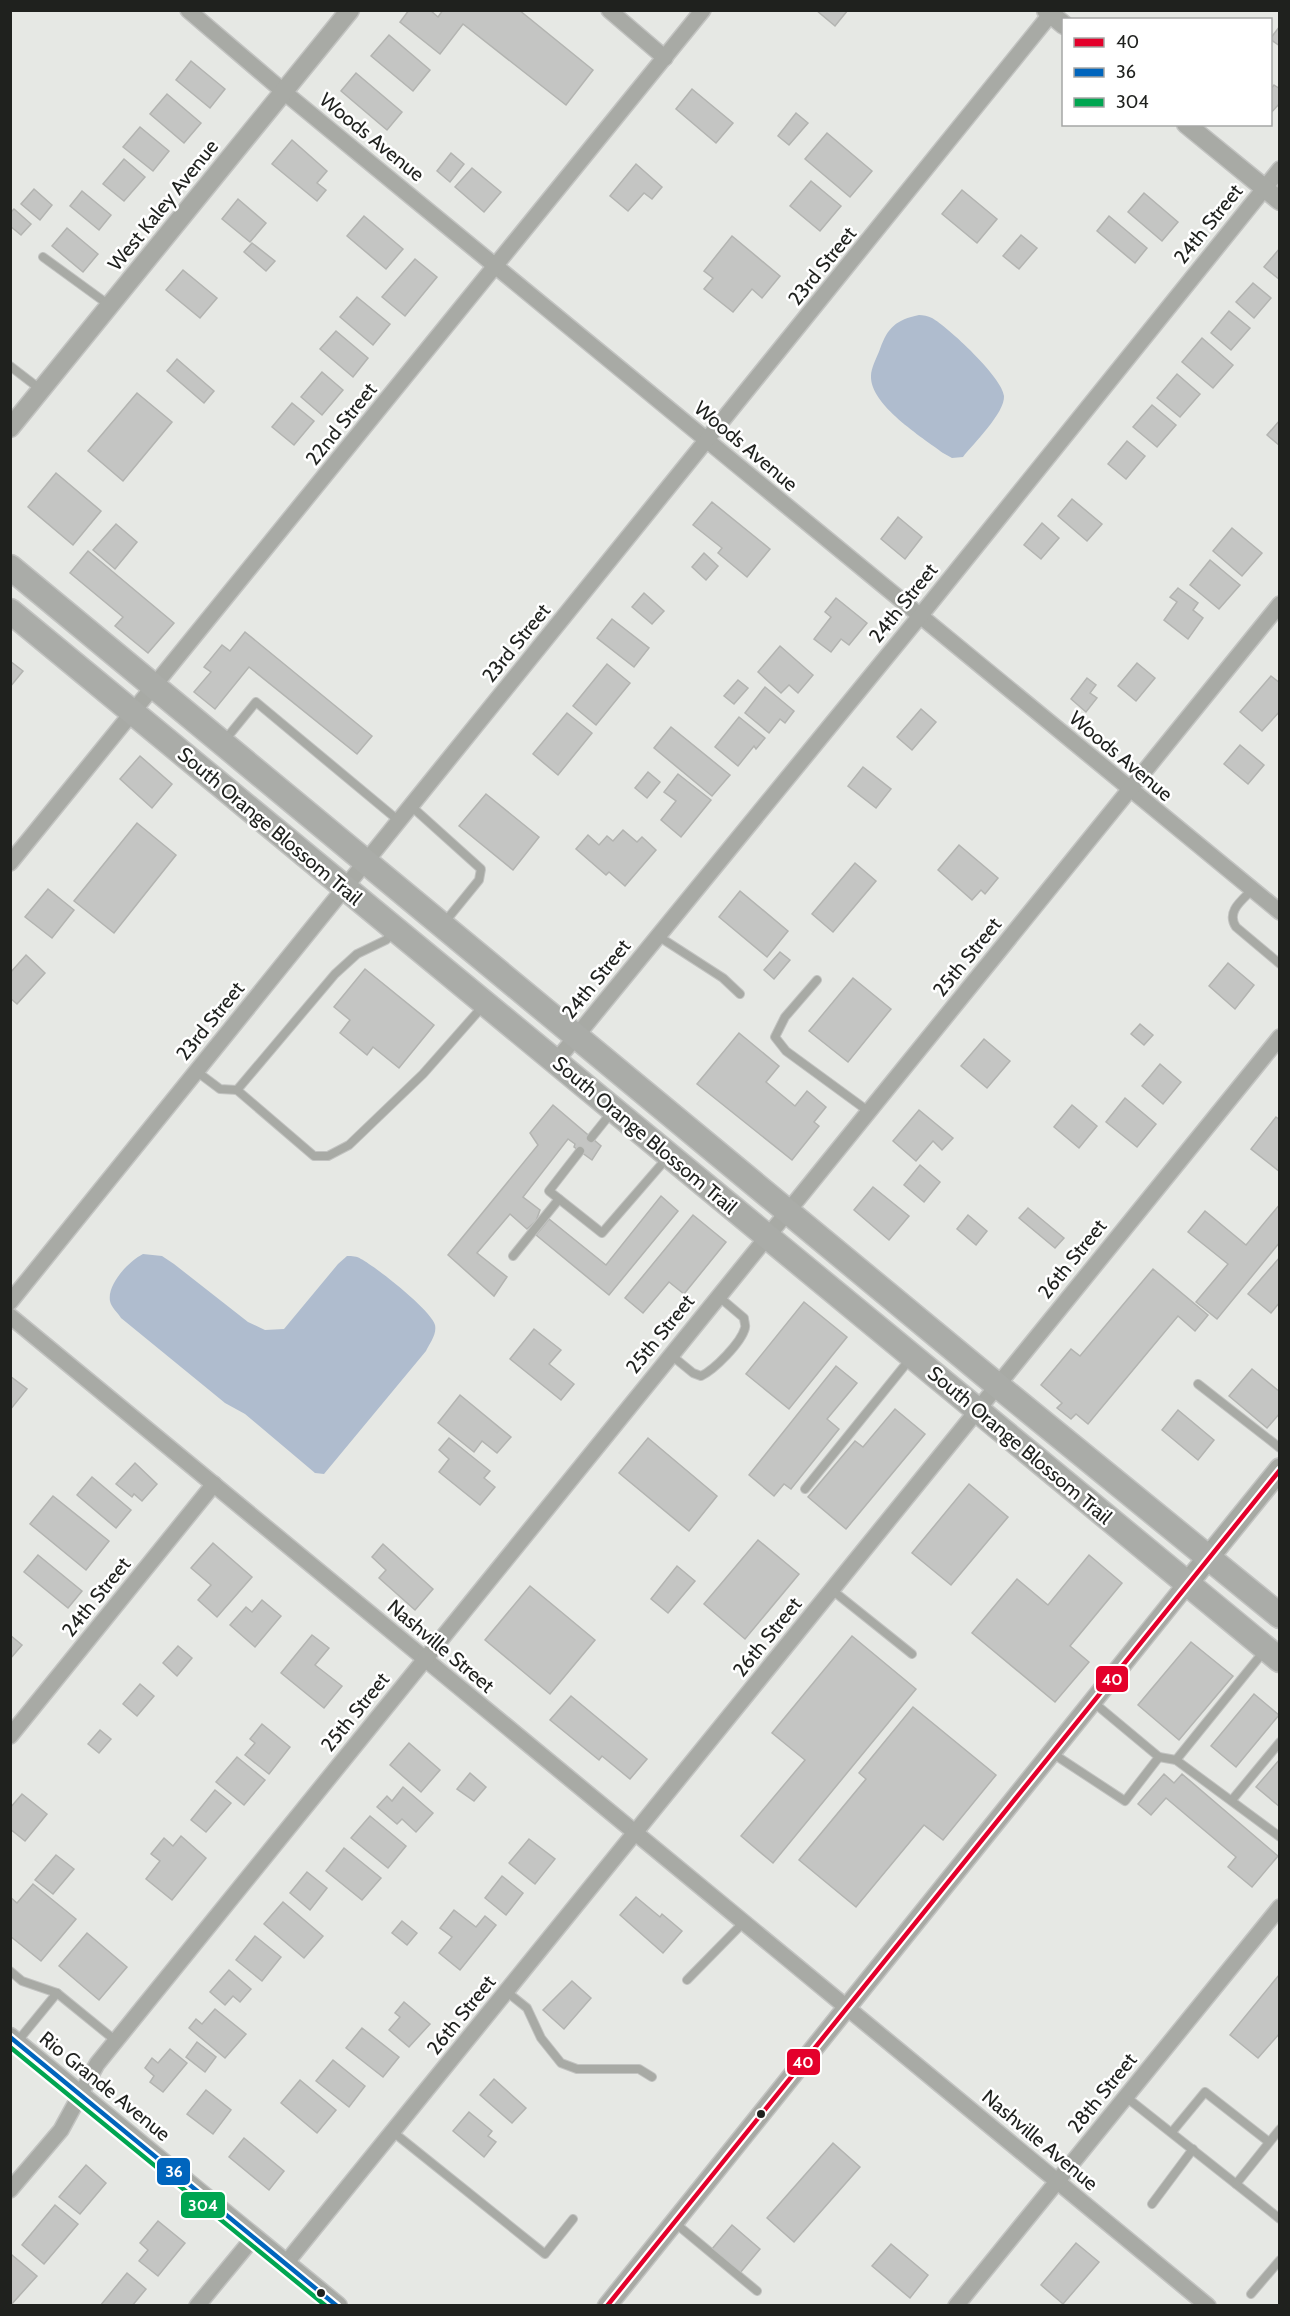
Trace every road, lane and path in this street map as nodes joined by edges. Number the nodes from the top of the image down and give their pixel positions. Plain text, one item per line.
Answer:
1 (188, 10) edge
2 (350, 10) edge
3 (609, 10) edge
4 (703, 10) edge
5 (1053, 15) edge
6 (665, 58) junction
7 (284, 92) junction
8 (1188, 126) edge
9 (1280, 169) edge
10 (1264, 188) junction
11 (1280, 201) edge
12 (43, 256) dead end
13 (497, 266) junction
14 (110, 306) junction
15 (10, 366) edge
16 (41, 390) junction
17 (10, 428) edge
18 (707, 441) junction
19 (10, 567) edge
20 (1280, 604) edge
21 (10, 611) edge
22 (920, 616) junction
23 (154, 686) junction
24 (132, 712) junction
25 (223, 742) junction
26 (1129, 790) junction
27 (411, 806) junction
28 (399, 821) junction
29 (366, 860) junction
30 (10, 863) edge
31 (344, 887) junction
32 (1252, 890) junction
33 (1280, 912) edge
34 (443, 924) junction
35 (395, 929) junction
36 (658, 936) junction
37 (1280, 964) edge
38 (817, 980) dead end
39 (740, 994) dead end
40 (485, 1003) junction
41 (577, 1035) junction
42 (1280, 1037) edge
43 (556, 1061) junction
44 (196, 1071) junction
45 (237, 1090) junction
46 (614, 1109) junction
47 (868, 1111) junction
48 (591, 1138) dead end
49 (580, 1151) dead end
50 (669, 1155) junction
51 (559, 1199) junction
52 (788, 1210) junction
53 (766, 1236) junction
54 (513, 1256) dead end
55 (718, 1296) junction
56 (10, 1302) edge
57 (10, 1316) edge
58 (670, 1355) junction
59 (912, 1356) junction
60 (1198, 1384) dead end
61 (997, 1385) junction
62 (977, 1409) junction
63 (1280, 1448) edge
64 (1279, 1470) edge
65 (214, 1484) junction
66 (805, 1489) dead end
67 (1209, 1558) junction
68 (1187, 1584) junction
69 (832, 1590) junction
70 (1280, 1616) edge
71 (912, 1654) dead end
72 (1273, 1654) edge
73 (424, 1659) junction
74 (1092, 1701) junction
75 (10, 1736) edge
76 (1280, 1742) edge
77 (1051, 1752) junction
78 (1159, 1757) junction
79 (1176, 1760) junction
80 (1232, 1800) junction
81 (636, 1833) junction
82 (1280, 1837) edge
83 (1280, 1907) edge
84 (744, 1922) junction
85 (10, 1971) edge
86 (687, 1980) dead end
87 (507, 1992) junction
88 (57, 1993) junction
89 (846, 2006) junction
90 (14, 2040) edge
91 (116, 2041) junction
92 (652, 2077) dead end
93 (79, 2094) junction
94 (1126, 2097) junction
95 (1280, 2128) edge
96 (393, 2132) junction
97 (1172, 2132) junction
98 (1269, 2142) junction
99 (1193, 2150) junction
100 (1057, 2182) junction
101 (1236, 2184) junction
102 (10, 2190) edge
103 (1152, 2204) dead end
104 (573, 2219) dead end
105 (1280, 2219) edge
106 (674, 2222) junction
107 (254, 2237) junction
108 (1280, 2260) edge
109 (286, 2263) junction
110 (757, 2291) dead end
111 (1251, 2294) dead end
112 (197, 2306) edge
113 (338, 2306) edge
114 (607, 2306) edge
115 (956, 2306) edge
116 (1208, 2306) edge

1 - 7 street, Woods Avenue
2 - 7 street, West Kaley Avenue
3 - 6 street
4 - 6 street, 22nd Street
5 - 18 street, 23rd Street
6 - 13 street, 22nd Street
7 - 13 street, Woods Avenue
7 - 14 street, West Kaley Avenue
8 - 10 street
9 - 10 street, 24th Street
10 - 11 street
10 - 22 street, 24th Street
12 - 14 lane
13 - 18 street, Woods Avenue
13 - 23 street, 22nd Street
14 - 16 street, West Kaley Avenue
15 - 16 lane
16 - 17 street, West Kaley Avenue
18 - 22 street, Woods Avenue
18 - 27 street, 23rd Street
19 - 23 main road, South Orange Blossom Trail
20 - 26 street, 25th Street
21 - 24 main road, South Orange Blossom Trail
22 - 26 street, Woods Avenue
22 - 36 street, 24th Street
23 - 24 street, 22nd Street
23 - 25 main road, South Orange Blossom Trail
24 - 30 street, 22nd Street
24 - 31 main road, South Orange Blossom Trail
25 - 28 lane
25 - 29 main road, South Orange Blossom Trail
26 - 32 street, Woods Avenue
26 - 47 street, 25th Street
27 - 28 street, 23rd Street
27 - 34 lane
28 - 29 street, 23rd Street
29 - 31 street, 23rd Street
29 - 34 main road, South Orange Blossom Trail
31 - 35 main road, South Orange Blossom Trail
31 - 44 street, 23rd Street
32 - 33 street, Woods Avenue
32 - 37 lane
34 - 41 main road, South Orange Blossom Trail
35 - 40 main road, South Orange Blossom Trail
35 - 45 lane
36 - 39 lane
36 - 41 street, 24th Street
38 - 47 lane
40 - 43 main road, South Orange Blossom Trail
40 - 45 lane
41 - 43 street, 24th Street
41 - 52 main road, South Orange Blossom Trail
42 - 61 street, 26th Street
43 - 46 main road, South Orange Blossom Trail
44 - 45 lane
44 - 56 street, 23rd Street
46 - 48 lane
46 - 50 main road, South Orange Blossom Trail
47 - 52 street, 25th Street
49 - 51 lane
50 - 51 lane
50 - 53 main road, South Orange Blossom Trail
51 - 54 lane
52 - 53 street, 25th Street
52 - 61 main road, South Orange Blossom Trail
53 - 55 street, 25th Street
53 - 59 main road, South Orange Blossom Trail
55 - 58 street, 25th Street
55 - 58 lane
57 - 65 street, Nashville Street
58 - 73 street, 25th Street
59 - 62 main road, South Orange Blossom Trail
59 - 66 lane
60 - 63 lane
61 - 62 street, 26th Street
61 - 67 main road, South Orange Blossom Trail
62 - 68 main road, South Orange Blossom Trail
62 - 69 street, 26th Street
64 - 67 main road
65 - 73 street, Nashville Street
65 - 75 street, 24th Street
67 - 68 main road
67 - 70 main road, South Orange Blossom Trail
68 - 72 main road, South Orange Blossom Trail
68 - 74 street
69 - 71 lane
69 - 81 street, 26th Street
72 - 79 lane
73 - 81 street, Nashville Street
73 - 91 street, 25th Street
74 - 77 street
74 - 78 lane
76 - 80 lane
77 - 78 lane
77 - 89 street
78 - 79 lane
79 - 80 lane
80 - 82 lane
81 - 84 street, Nashville Street
81 - 87 street, 26th Street
83 - 94 street, 28th Street
84 - 86 lane
84 - 89 street, Nashville Street
85 - 88 lane
87 - 92 lane
87 - 96 street, 26th Street
88 - 90 lane
88 - 91 lane
89 - 100 street, Nashville Avenue
89 - 106 street
90 - 93 street, Rio Grande Avenue
91 - 93 street, 25th Street
93 - 102 street, 25th Street
93 - 107 street, Rio Grande Avenue
94 - 97 lane
94 - 100 street, 28th Street
95 - 98 lane
96 - 104 lane
96 - 109 street, 26th Street
97 - 98 lane
97 - 99 lane
98 - 101 lane
99 - 101 lane
99 - 103 lane
100 - 115 street, 28th Street
100 - 116 street, Nashville Avenue
101 - 105 lane
106 - 110 lane
106 - 114 street
107 - 109 street, Rio Grande Avenue
107 - 112 street
108 - 111 lane
109 - 113 street, Rio Grande Avenue

